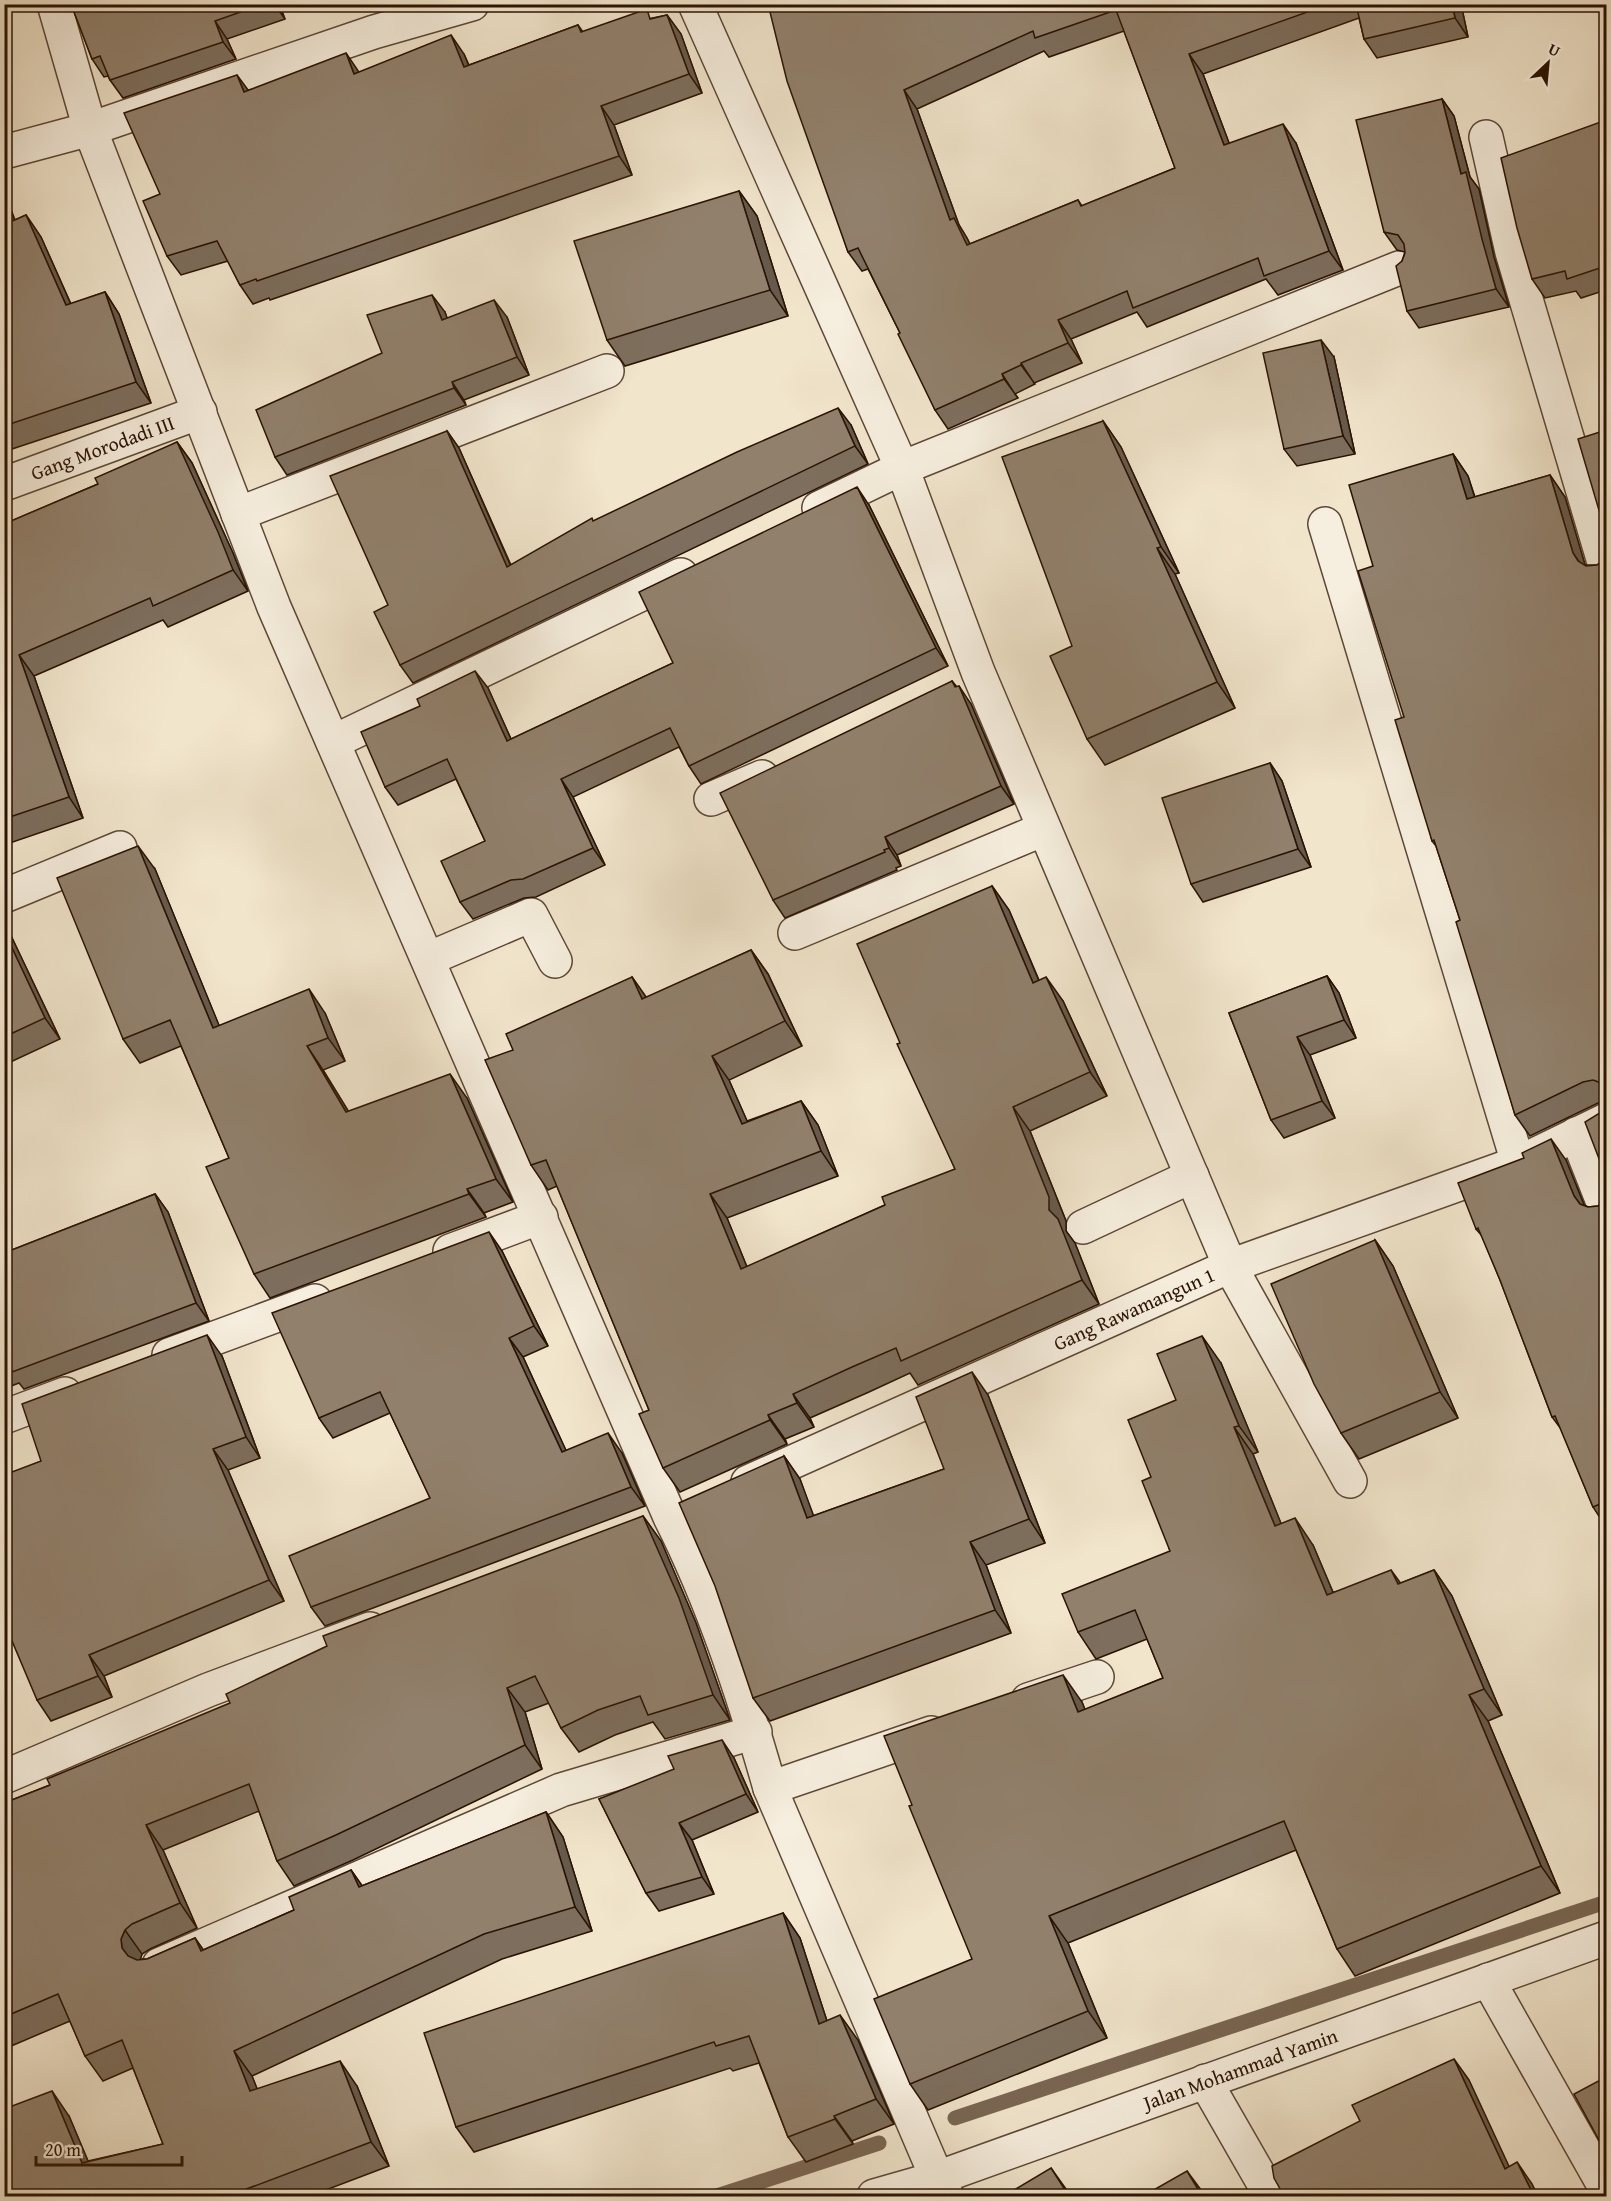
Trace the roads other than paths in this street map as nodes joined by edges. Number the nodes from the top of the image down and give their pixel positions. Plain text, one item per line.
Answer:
1 (54, 4) edge
2 (472, 4) edge
3 (695, 4) edge
4 (90, 129) junction
5 (1486, 137) dead end
6 (4, 152) edge
7 (1399, 268) edge
8 (607, 371) edge
9 (200, 412) junction
10 (902, 468) junction
11 (4, 484) edge
12 (238, 514) junction
13 (794, 520) edge
14 (1325, 524) dead end
15 (708, 561) edge
16 (1606, 569) edge
17 (978, 672) junction
18 (947, 687) edge
19 (333, 742) junction
20 (789, 764) edge
21 (711, 799) dead end
22 (1044, 829) junction
23 (120, 848) dead end
24 (4, 896) edge
25 (795, 933) dead end
26 (428, 959) junction
27 (555, 961) dead end
28 (1606, 1120) edge
29 (1576, 1134) junction
30 (1518, 1163) junction
31 (1192, 1176) junction
32 (1606, 1210) edge
33 (541, 1217) junction
34 (1083, 1227) dead end
35 (418, 1263) edge
36 (1230, 1266) junction
37 (340, 1292) edge
38 (139, 1367) edge
39 (94, 1383) edge
40 (4, 1416) edge
41 (1350, 1481) dead end
42 (724, 1493) edge
43 (681, 1512) junction
44 (637, 1530) edge
45 (395, 1620) edge
46 (1097, 1677) dead end
47 (995, 1711) edge
48 (962, 1723) edge
49 (754, 1732) junction
50 (4, 1778) edge
51 (770, 1788) junction
52 (1606, 1938) edge
53 (157, 1966) edge
54 (1488, 1980) junction
55 (1205, 2081) junction
56 (942, 2187) edge
57 (1606, 2189) edge
58 (874, 2196) edge
59 (1271, 2196) edge

1 - 4 street
2 - 4 street
3 - 10 street
4 - 6 street
4 - 9 street
5 - 16 street
7 - 10 street
8 - 12 street
9 - 11 street, Gang Morodadi III
9 - 12 street
10 - 13 street
10 - 17 street
12 - 19 street
14 - 30 street
15 - 19 street
17 - 18 street
17 - 22 street
19 - 26 street
20 - 21 street
22 - 25 street
22 - 31 street
23 - 24 street
26 - 27 street
26 - 33 street
28 - 29 street, Gang Rawamangun 1
29 - 30 street, Gang Rawamangun 1
29 - 32 street
30 - 36 street, Gang Rawamangun 1
31 - 34 street
31 - 36 street
33 - 35 street
33 - 43 street
36 - 41 street
36 - 42 street, Gang Rawamangun 1
37 - 38 street
39 - 40 street
43 - 44 street
43 - 49 street
45 - 50 street
46 - 47 street
48 - 51 street
49 - 51 street
49 - 53 street
51 - 56 street
52 - 54 street, Jalan Mohammad Yamin
54 - 55 street, Jalan Mohammad Yamin
54 - 57 street
55 - 56 street, Jalan Mohammad Yamin
55 - 59 street
56 - 58 street, Jalan Mohammad Yamin

